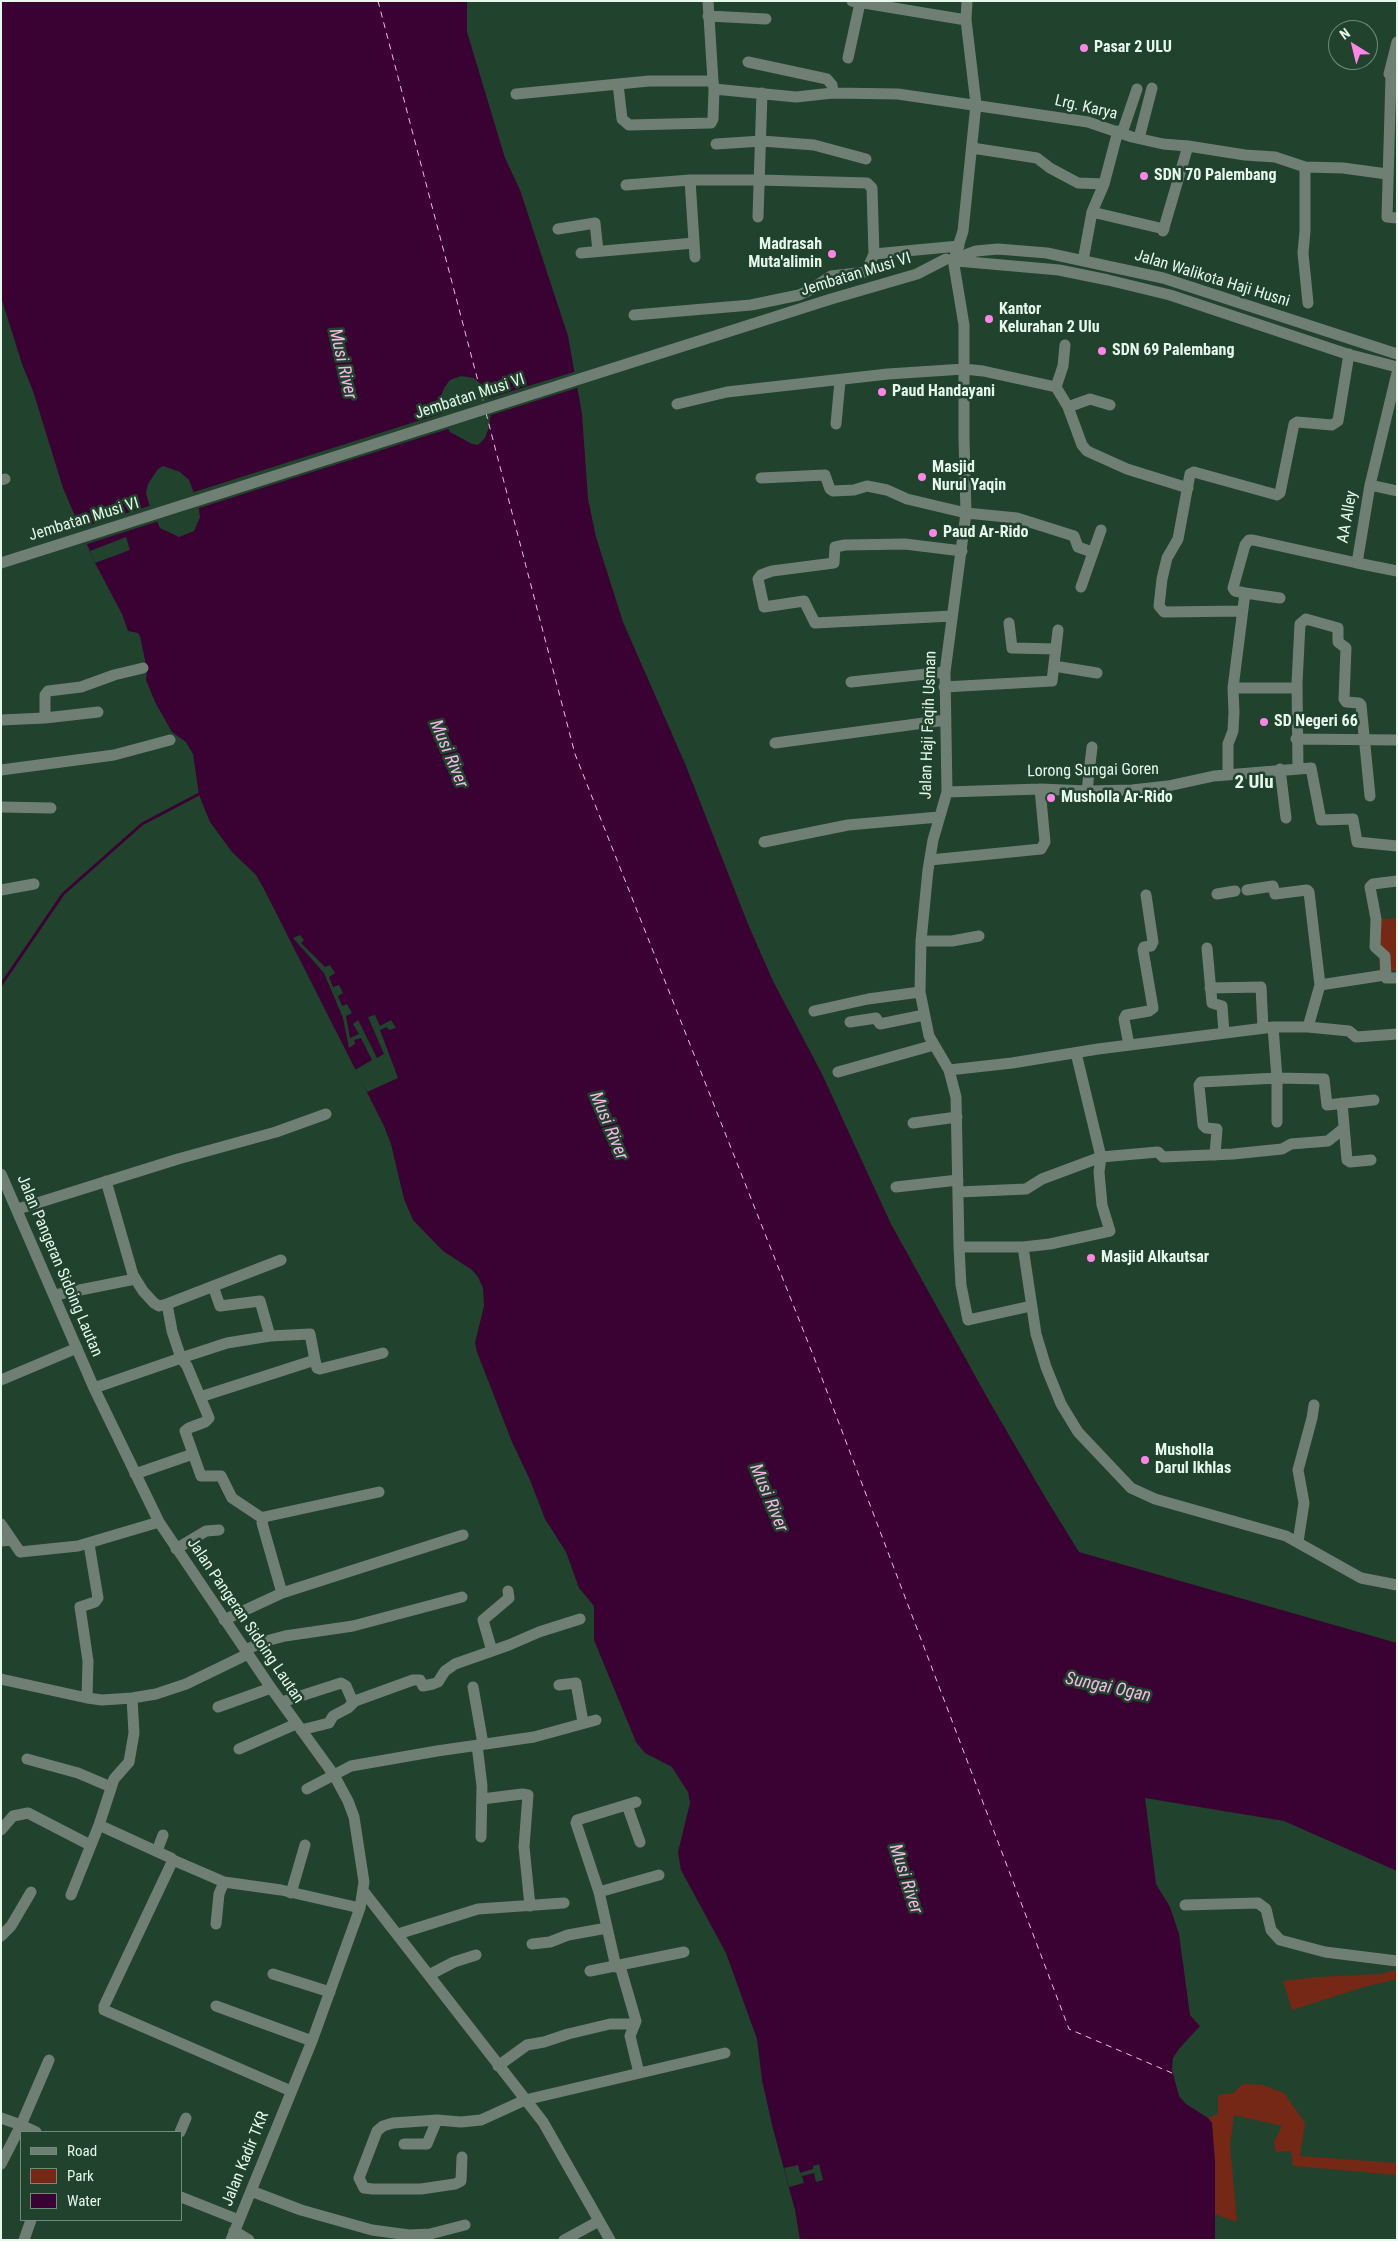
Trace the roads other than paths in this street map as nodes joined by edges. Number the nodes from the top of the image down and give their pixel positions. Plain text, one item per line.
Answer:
1 (708, 1) edge
2 (967, 1) edge
3 (856, 2) edge
4 (708, 16) junction
5 (766, 19) dead end
6 (966, 20) junction
7 (1397, 42) edge
8 (848, 58) dead end
9 (748, 62) dead end
10 (1394, 76) edge
11 (618, 84) junction
12 (713, 85) junction
13 (1152, 88) dead end
14 (1138, 89) dead end
15 (762, 93) junction
16 (833, 93) junction
17 (516, 94) dead end
18 (976, 104) junction
19 (1120, 132) junction
20 (1139, 138) junction
21 (762, 141) junction
22 (716, 144) dead end
23 (1188, 146) junction
24 (972, 148) junction
25 (866, 159) dead end
26 (1305, 167) junction
27 (1387, 174) junction
28 (690, 180) junction
29 (760, 180) junction
30 (1104, 184) junction
31 (626, 186) dead end
32 (1092, 212) junction
33 (758, 217) dead end
34 (1397, 218) edge
35 (558, 229) dead end
36 (694, 243) junction
37 (598, 252) junction
38 (581, 253) dead end
39 (874, 254) junction
40 (695, 257) dead end
41 (955, 258) junction
42 (1083, 261) junction
43 (1308, 303) dead end
44 (634, 315) dead end
45 (1065, 345) dead end
46 (1348, 354) junction
47 (1397, 354) edge
48 (1397, 367) edge
49 (964, 369) junction
50 (1397, 373) edge
51 (840, 381) junction
52 (1056, 387) junction
53 (678, 404) dead end
54 (1110, 405) dead end
55 (1068, 407) junction
56 (836, 424) dead end
57 (761, 478) dead end
58 (1370, 485) junction
59 (1188, 488) junction
60 (1397, 491) edge
61 (966, 513) junction
62 (1101, 530) dead end
63 (962, 551) junction
64 (1092, 552) junction
65 (1, 563) edge
66 (1357, 564) junction
67 (1397, 571) edge
68 (1081, 587) dead end
69 (1245, 593) junction
70 (1280, 598) dead end
71 (1242, 611) junction
72 (952, 616) junction
73 (1010, 623) dead end
74 (1058, 630) dead end
75 (1056, 649) junction
76 (1054, 666) junction
77 (143, 668) dead end
78 (945, 672) junction
79 (1097, 673) dead end
80 (851, 682) dead end
81 (1233, 688) junction
82 (1296, 688) junction
83 (944, 692) junction
84 (98, 712) dead end
85 (45, 718) junction
86 (946, 719) junction
87 (1, 720) edge
88 (1296, 739) junction
89 (1363, 739) junction
90 (170, 740) dead end
91 (1397, 740) edge
92 (775, 743) dead end
93 (1092, 747) dead end
94 (1298, 768) junction
95 (1280, 769) junction
96 (1, 770) edge
97 (1228, 775) junction
98 (1040, 789) junction
99 (1087, 791) junction
100 (947, 792) junction
101 (1370, 796) dead end
102 (1, 806) edge
103 (50, 808) dead end
104 (940, 817) junction
105 (1286, 818) dead end
106 (764, 842) dead end
107 (1397, 846) edge
108 (929, 865) junction
109 (1397, 881) edge
110 (34, 884) dead end
111 (1, 890) edge
112 (1247, 890) dead end
113 (1235, 891) dead end
114 (1217, 894) dead end
115 (1146, 895) dead end
116 (979, 936) dead end
117 (921, 941) junction
118 (1208, 948) dead end
119 (1391, 976) edge
120 (1320, 985) junction
121 (1210, 988) junction
122 (920, 992) junction
123 (814, 1011) dead end
124 (924, 1015) junction
125 (850, 1022) dead end
126 (1308, 1027) junction
127 (1268, 1028) junction
128 (1224, 1033) junction
129 (1397, 1034) edge
130 (934, 1044) junction
131 (1129, 1045) junction
132 (1076, 1053) junction
133 (949, 1071) junction
134 (838, 1072) dead end
135 (1276, 1075) junction
136 (1374, 1100) dead end
137 (1342, 1103) junction
138 (326, 1114) dead end
139 (957, 1117) junction
140 (1277, 1122) dead end
141 (913, 1123) dead end
142 (1344, 1128) junction
143 (1216, 1155) junction
144 (1101, 1157) junction
145 (1371, 1160) dead end
146 (1, 1174) edge
147 (958, 1180) junction
148 (106, 1181) junction
149 (896, 1187) dead end
150 (959, 1192) junction
151 (18, 1208) junction
152 (1023, 1247) junction
153 (959, 1248) junction
154 (281, 1260) dead end
155 (136, 1279) junction
156 (213, 1286) junction
157 (55, 1295) junction
158 (167, 1304) junction
159 (1031, 1306) junction
160 (270, 1336) junction
161 (77, 1348) junction
162 (383, 1353) dead end
163 (181, 1358) junction
164 (315, 1360) junction
165 (1, 1380) edge
166 (94, 1388) junction
167 (200, 1397) junction
168 (1314, 1404) dead end
169 (193, 1454) junction
170 (135, 1474) junction
171 (379, 1492) dead end
172 (262, 1518) junction
173 (159, 1522) junction
174 (1, 1524) edge
175 (219, 1530) dead end
176 (464, 1535) dead end
177 (7, 1541) edge
178 (1298, 1542) junction
179 (89, 1544) junction
180 (179, 1553) junction
181 (1397, 1586) edge
182 (508, 1590) dead end
183 (282, 1592) junction
184 (462, 1597) dead end
185 (580, 1619) dead end
186 (224, 1620) junction
187 (492, 1651) junction
188 (246, 1652) junction
189 (5, 1682) edge
190 (559, 1685) dead end
191 (473, 1687) dead end
192 (270, 1688) junction
193 (87, 1698) junction
194 (132, 1698) junction
195 (355, 1701) junction
196 (282, 1702) junction
197 (218, 1707) dead end
198 (596, 1720) dead end
199 (584, 1722) junction
200 (298, 1727) junction
201 (480, 1745) junction
202 (239, 1749) dead end
203 (27, 1759) dead end
204 (334, 1775) junction
205 (111, 1787) junction
206 (306, 1789) dead end
207 (482, 1799) junction
208 (99, 1825) junction
209 (1, 1830) edge
210 (163, 1834) dead end
211 (481, 1837) dead end
212 (640, 1842) dead end
213 (90, 1845) junction
214 (305, 1845) dead end
215 (157, 1851) junction
216 (174, 1860) junction
217 (659, 1875) dead end
218 (224, 1882) junction
219 (31, 1892) dead end
220 (364, 1892) junction
221 (599, 1892) junction
222 (290, 1893) junction
223 (71, 1896) dead end
224 (564, 1903) dead end
225 (1185, 1905) dead end
226 (523, 1906) junction
227 (360, 1908) junction
228 (216, 1924) dead end
229 (607, 1928) junction
230 (398, 1934) junction
231 (1, 1936) edge
232 (532, 1944) dead end
233 (684, 1952) dead end
234 (476, 1955) dead end
235 (1397, 1961) edge
236 (618, 1967) junction
237 (590, 1971) dead end
238 (273, 1974) dead end
239 (429, 1975) junction
240 (330, 1992) junction
241 (216, 2006) dead end
242 (635, 2024) junction
243 (312, 2041) junction
244 (725, 2053) dead end
245 (49, 2060) dead end
246 (498, 2066) junction
247 (639, 2073) junction
248 (291, 2091) junction
249 (526, 2100) junction
250 (1, 2118) edge
251 (186, 2118) dead end
252 (437, 2120) junction
253 (20, 2125) junction
254 (34, 2131) edge
255 (180, 2131) edge
256 (404, 2144) dead end
257 (462, 2156) dead end
258 (1, 2164) edge
259 (252, 2191) junction
260 (182, 2198) edge
261 (599, 2220) junction
262 (31, 2221) edge
263 (465, 2225) dead end
264 (235, 2230) edge
265 (24, 2240) edge
266 (249, 2240) edge
267 (564, 2240) edge
268 (610, 2240) edge

1 - 4 street
2 - 6 street, Jalan Haji Faqih Usman
3 - 6 street
3 - 8 street
4 - 5 street
4 - 12 street
6 - 18 street, Jalan Haji Faqih Usman
7 - 10 street
9 - 16 street
10 - 27 street
11 - 12 street, Lrg. Karya
11 - 12 street
11 - 17 street, Lrg. Karya
12 - 15 street, Lrg. Karya
13 - 20 street
14 - 19 street
15 - 16 street, Lrg. Karya
15 - 21 street
16 - 18 street, Lrg. Karya
18 - 19 street, Lrg. Karya
18 - 24 street, Jalan Haji Faqih Usman
19 - 20 street, Lrg. Karya
19 - 30 street
20 - 23 street, Lrg. Karya
21 - 22 street
21 - 25 street
21 - 29 street
23 - 26 street, Lrg. Karya
23 - 32 street
24 - 30 street
24 - 41 street, Jalan Haji Faqih Usman
26 - 27 street, Lrg. Karya
26 - 43 street
27 - 34 street
28 - 29 street
28 - 31 street
28 - 36 street
29 - 33 street
29 - 39 street
30 - 32 street
32 - 42 street
35 - 37 street
36 - 37 street
36 - 40 street
37 - 38 street
39 - 41 street
39 - 44 street
41 - 42 street, Jalan Walikota Haji Husni
41 - 46 street, Jalan Walikota Haji Husni
41 - 49 street, Jalan Haji Faqih Usman
41 - 65 street, Jembatan Musi VI
42 - 47 street, Jalan Walikota Haji Husni
45 - 52 street
46 - 48 street, Jalan Walikota Haji Husni
46 - 59 street
49 - 51 street
49 - 52 street
49 - 61 street, Jalan Haji Faqih Usman
50 - 58 street, AA Alley
51 - 53 street
51 - 56 street
52 - 55 street
54 - 55 street
55 - 59 street
57 - 61 street
58 - 60 street
58 - 66 street, AA Alley
59 - 71 street
61 - 63 street, Jalan Haji Faqih Usman
61 - 64 street
62 - 64 street
63 - 72 street, Jalan Haji Faqih Usman
63 - 72 street
64 - 68 street
66 - 67 street
66 - 69 street, AA Alley
69 - 70 street
69 - 71 street
71 - 81 street
72 - 78 street, Jalan Haji Faqih Usman
73 - 75 street
74 - 75 street
75 - 76 street
76 - 79 street
76 - 83 street
77 - 85 street
78 - 80 street
78 - 83 street, Jalan Haji Faqih Usman
81 - 82 street
81 - 97 street
82 - 88 street
82 - 89 street
83 - 86 street, Jalan Haji Faqih Usman
84 - 85 street
85 - 87 street
86 - 92 street
86 - 100 street, Jalan Haji Faqih Usman
88 - 89 street
88 - 94 street
89 - 91 street
89 - 101 street
90 - 96 street
93 - 99 street
94 - 95 street, Lorong Sungai Goren
94 - 107 street
95 - 97 street, Lorong Sungai Goren
95 - 105 street
97 - 99 street, Lorong Sungai Goren
98 - 99 street, Lorong Sungai Goren
98 - 100 street, Lorong Sungai Goren
98 - 108 street
100 - 104 street, Jalan Haji Faqih Usman
102 - 103 street
104 - 106 street
104 - 108 street, Jalan Haji Faqih Usman
108 - 117 street, Jalan Haji Faqih Usman
109 - 119 street
110 - 111 street
112 - 120 street
113 - 114 street
115 - 131 street
116 - 117 street
117 - 122 street, Jalan Haji Faqih Usman
118 - 121 street
119 - 120 street
120 - 126 street
121 - 127 street
121 - 128 street
122 - 123 street
122 - 124 street, Jalan Haji Faqih Usman
124 - 125 street
124 - 130 street, Jalan Haji Faqih Usman
126 - 127 street
126 - 129 street
127 - 128 street
127 - 135 street
128 - 131 street
130 - 133 street, Jalan Haji Faqih Usman
130 - 134 street
131 - 132 street
132 - 133 street
132 - 144 street
133 - 139 street, Jalan Haji Faqih Usman
135 - 137 street
135 - 140 street
135 - 143 street
136 - 137 street
137 - 142 street
138 - 148 street
139 - 141 street
139 - 147 street, Jalan Haji Faqih Usman
142 - 143 street
142 - 145 street
143 - 144 street
144 - 150 street
144 - 152 street
146 - 151 street, Jalan Pangeran Sidoing Lautan
147 - 149 street
147 - 150 street, Jalan Haji Faqih Usman
148 - 151 street
148 - 155 street
150 - 153 street, Jalan Haji Faqih Usman
151 - 157 street, Jalan Pangeran Sidoing Lautan
152 - 153 street
152 - 159 street
153 - 159 street, Jalan Haji Faqih Usman
154 - 156 street
155 - 157 street
155 - 158 street
156 - 158 street
156 - 160 street
157 - 161 street, Jalan Pangeran Sidoing Lautan
158 - 163 street
159 - 178 street
160 - 163 street
160 - 164 street
161 - 165 street
161 - 166 street, Jalan Pangeran Sidoing Lautan
162 - 164 street
163 - 166 street
163 - 167 street
164 - 167 street
166 - 170 street, Jalan Pangeran Sidoing Lautan
167 - 169 street
168 - 178 street
169 - 170 street
169 - 172 street
170 - 173 street, Jalan Pangeran Sidoing Lautan
171 - 172 street
172 - 183 street
173 - 179 street
173 - 180 street, Jalan Pangeran Sidoing Lautan
174 - 177 street
175 - 180 street
176 - 183 street
177 - 179 street
178 - 181 street
179 - 193 street
180 - 186 street, Jalan Pangeran Sidoing Lautan
182 - 187 street
183 - 186 street
184 - 188 street
185 - 187 street
186 - 188 street, Jalan Pangeran Sidoing Lautan
187 - 195 street
188 - 192 street, Jalan Pangeran Sidoing Lautan
188 - 194 street
189 - 193 street
190 - 199 street
191 - 201 street
192 - 196 street, Jalan Pangeran Sidoing Lautan
192 - 197 street
193 - 194 street
194 - 205 street
195 - 196 street
195 - 200 street
196 - 200 street, Jalan Pangeran Sidoing Lautan
198 - 199 street
199 - 201 street
200 - 202 street
200 - 204 street, Jalan Pangeran Sidoing Lautan
201 - 204 street
201 - 207 street
203 - 205 street
204 - 206 street
204 - 220 street, Jalan Pangeran Sidoing Lautan
205 - 208 street
207 - 211 street
207 - 226 street
208 - 213 street
208 - 215 street
209 - 213 street
210 - 215 street
212 - 221 street
213 - 223 street
214 - 222 street
215 - 216 street
216 - 218 street
216 - 248 street
217 - 221 street
218 - 222 street
218 - 228 street
219 - 231 street
220 - 227 street, Jalan Pangeran Sidoing Lautan
220 - 230 street
221 - 229 street
222 - 227 street
224 - 226 street
225 - 235 street
226 - 230 street
227 - 240 street, Jalan Pangeran Sidoing Lautan
229 - 232 street
229 - 236 street
230 - 239 street
233 - 236 street
234 - 239 street
236 - 237 street
236 - 242 street
238 - 240 street
239 - 246 street
240 - 243 street, Jalan Pangeran Sidoing Lautan
241 - 243 street
242 - 246 street
242 - 247 street
243 - 248 street, Jalan Pangeran Sidoing Lautan
244 - 247 street
245 - 253 street
246 - 249 street
247 - 249 street
248 - 259 street, Jalan Kadir TKR
249 - 252 street
249 - 261 street
250 - 253 street
251 - 255 street
252 - 256 street
252 - 257 street
253 - 254 street
253 - 258 street
259 - 263 street
259 - 264 street, Jalan Kadir TKR
260 - 264 street
261 - 267 street
261 - 268 street
262 - 265 street
264 - 266 street

